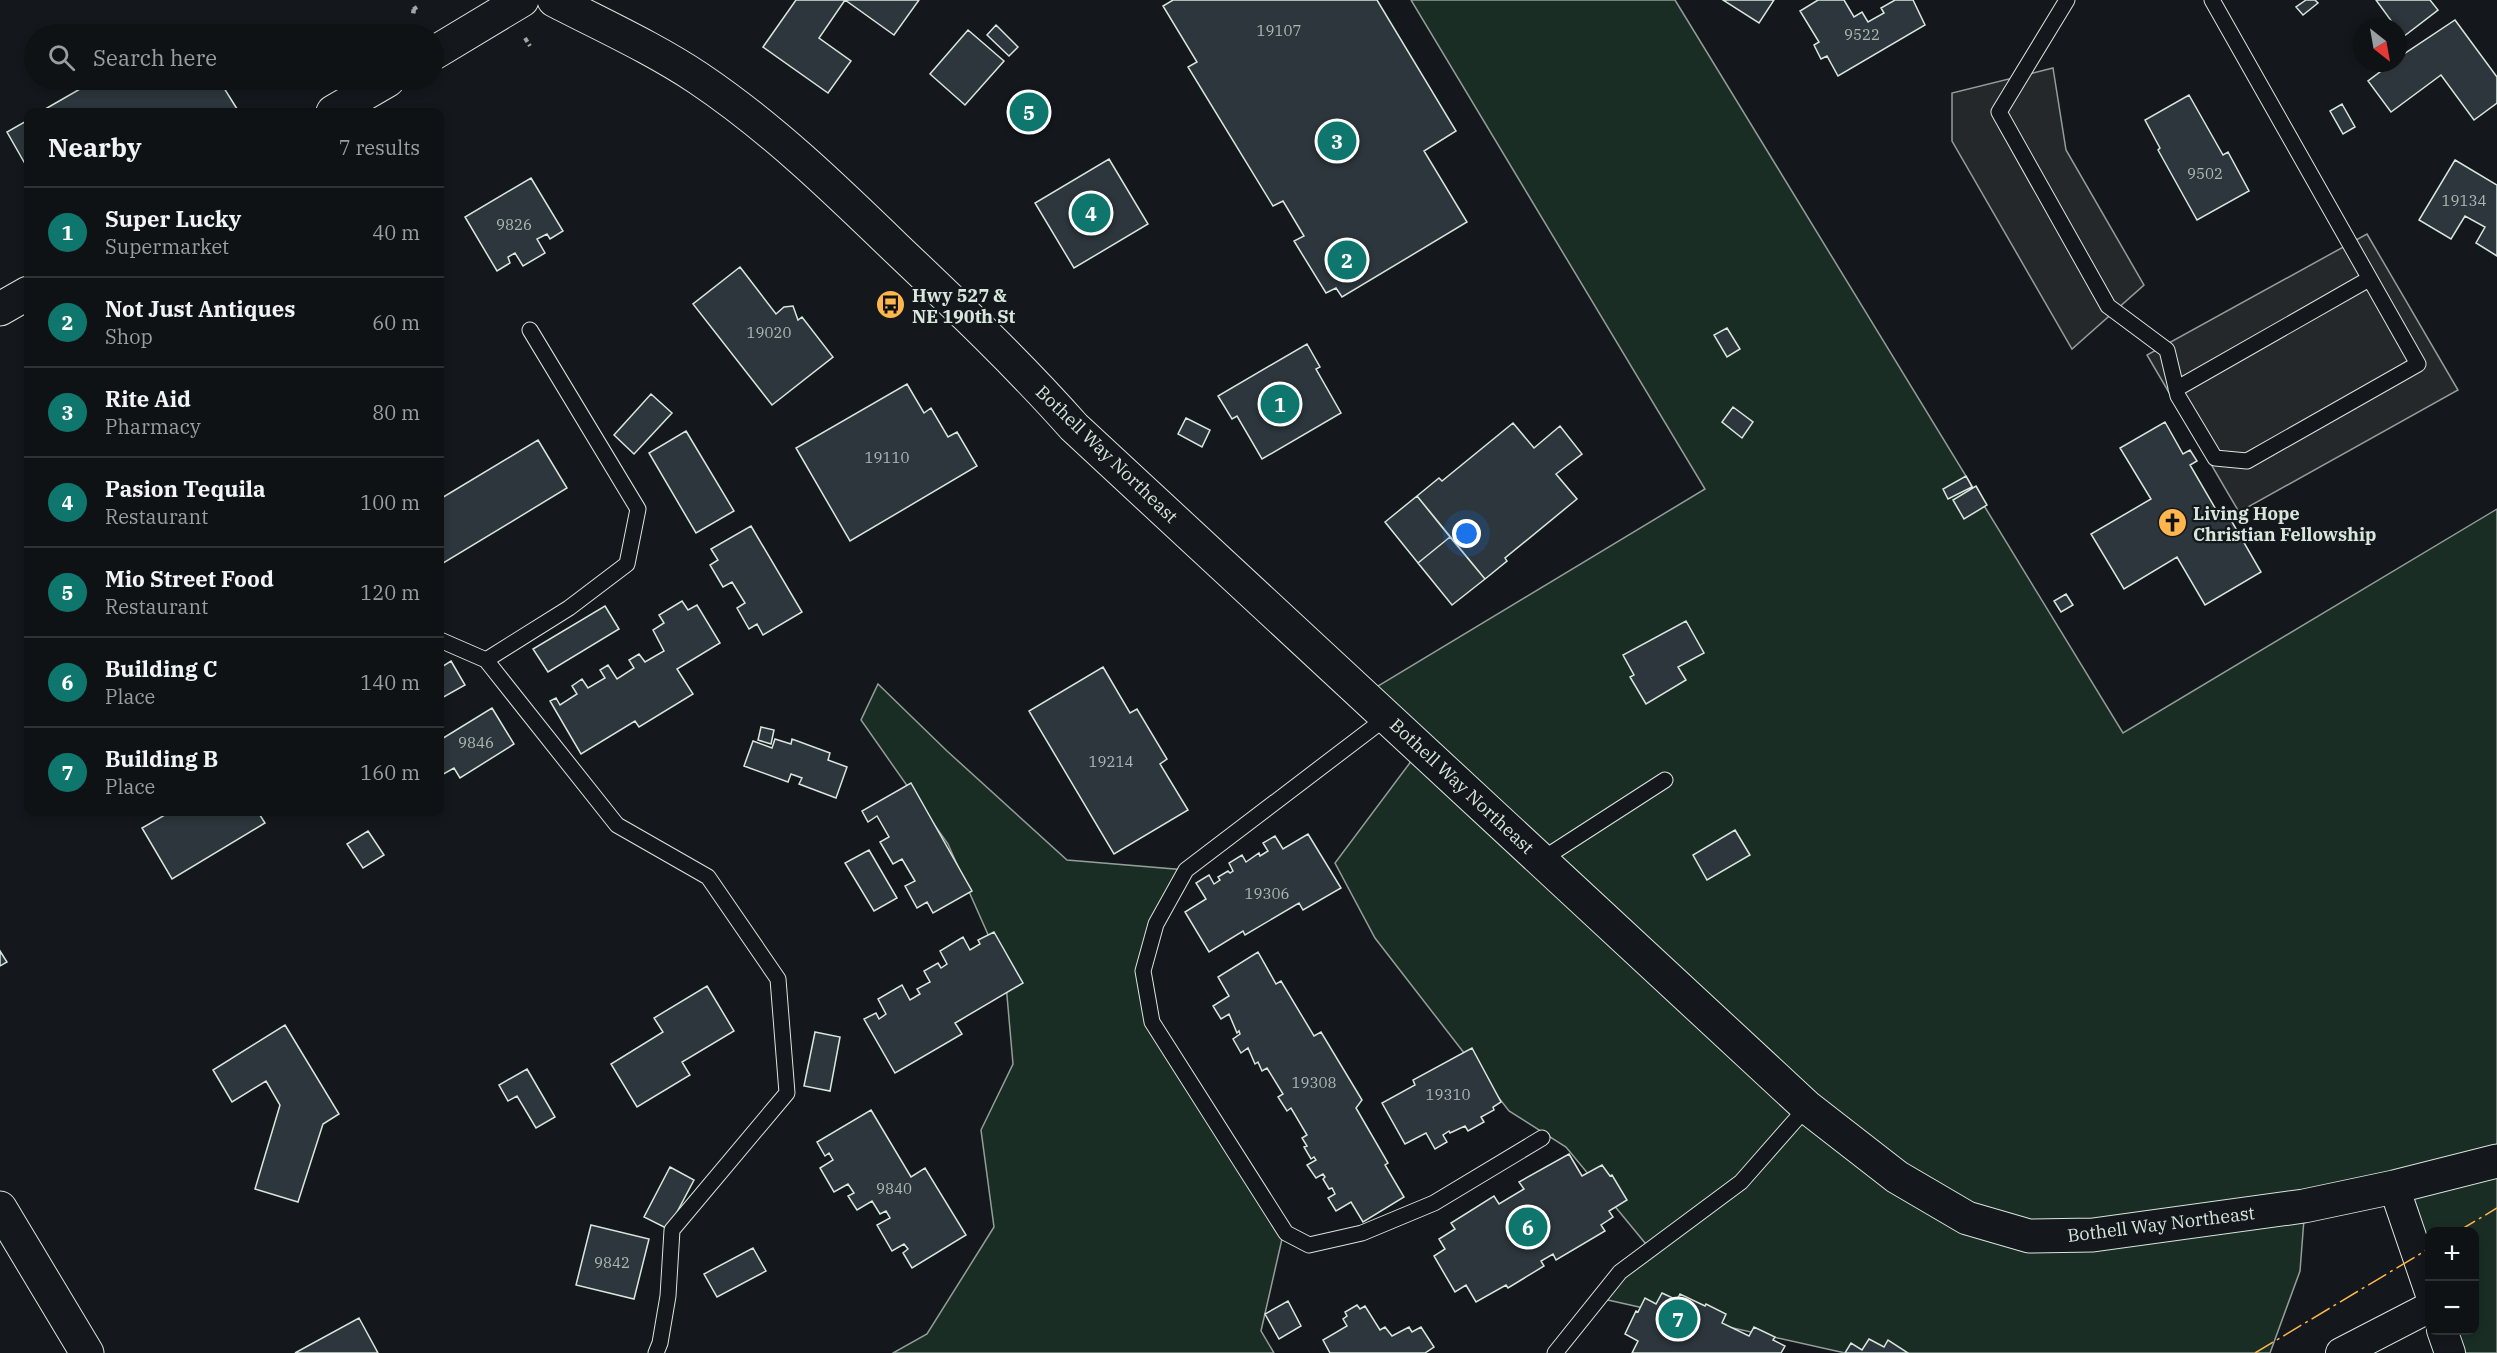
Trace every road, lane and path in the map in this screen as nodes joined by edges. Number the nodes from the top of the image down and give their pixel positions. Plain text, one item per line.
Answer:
1 (522, 0) edge
2 (554, 0) edge
3 (2067, 0) edge
4 (2212, 0) edge
5 (525, 38) dead end
6 (530, 46) dead end
7 (444, 47) edge
8 (371, 90) edge
9 (340, 108) edge
10 (2369, 279) junction
11 (24, 295) edge
12 (0, 309) edge
13 (530, 330) dead end
14 (2176, 389) junction
15 (444, 642) edge
16 (486, 660) junction
17 (1387, 717) junction
18 (1665, 780) dead end
19 (1541, 860) junction
20 (1807, 1107) junction
21 (1542, 1138) dead end
22 (2497, 1161) edge
23 (2394, 1187) junction
24 (0, 1208) edge
25 (2426, 1281) edge
26 (2425, 1310) edge
27 (2444, 1335) edge
28 (87, 1353) edge
29 (656, 1353) edge
30 (1555, 1353) edge
31 (2341, 1353) edge
32 (2450, 1353) edge

1 - 7 main road
2 - 17 main road, Bothell Way Northeast
3 - 14 lane
4 - 10 lane
5 - 6 path
8 - 9 main road
10 - 14 lane
10 - 14 lane
11 - 12 main road
13 - 16 lane
15 - 16 lane
16 - 29 lane
17 - 19 main road, Bothell Way Northeast
17 - 21 lane
18 - 19 lane
19 - 20 main road, Bothell Way Northeast
20 - 23 main road, Bothell Way Northeast
20 - 30 lane
22 - 23 main road, Bothell Way Northeast
23 - 25 street
24 - 28 main road
26 - 31 street
27 - 32 street

